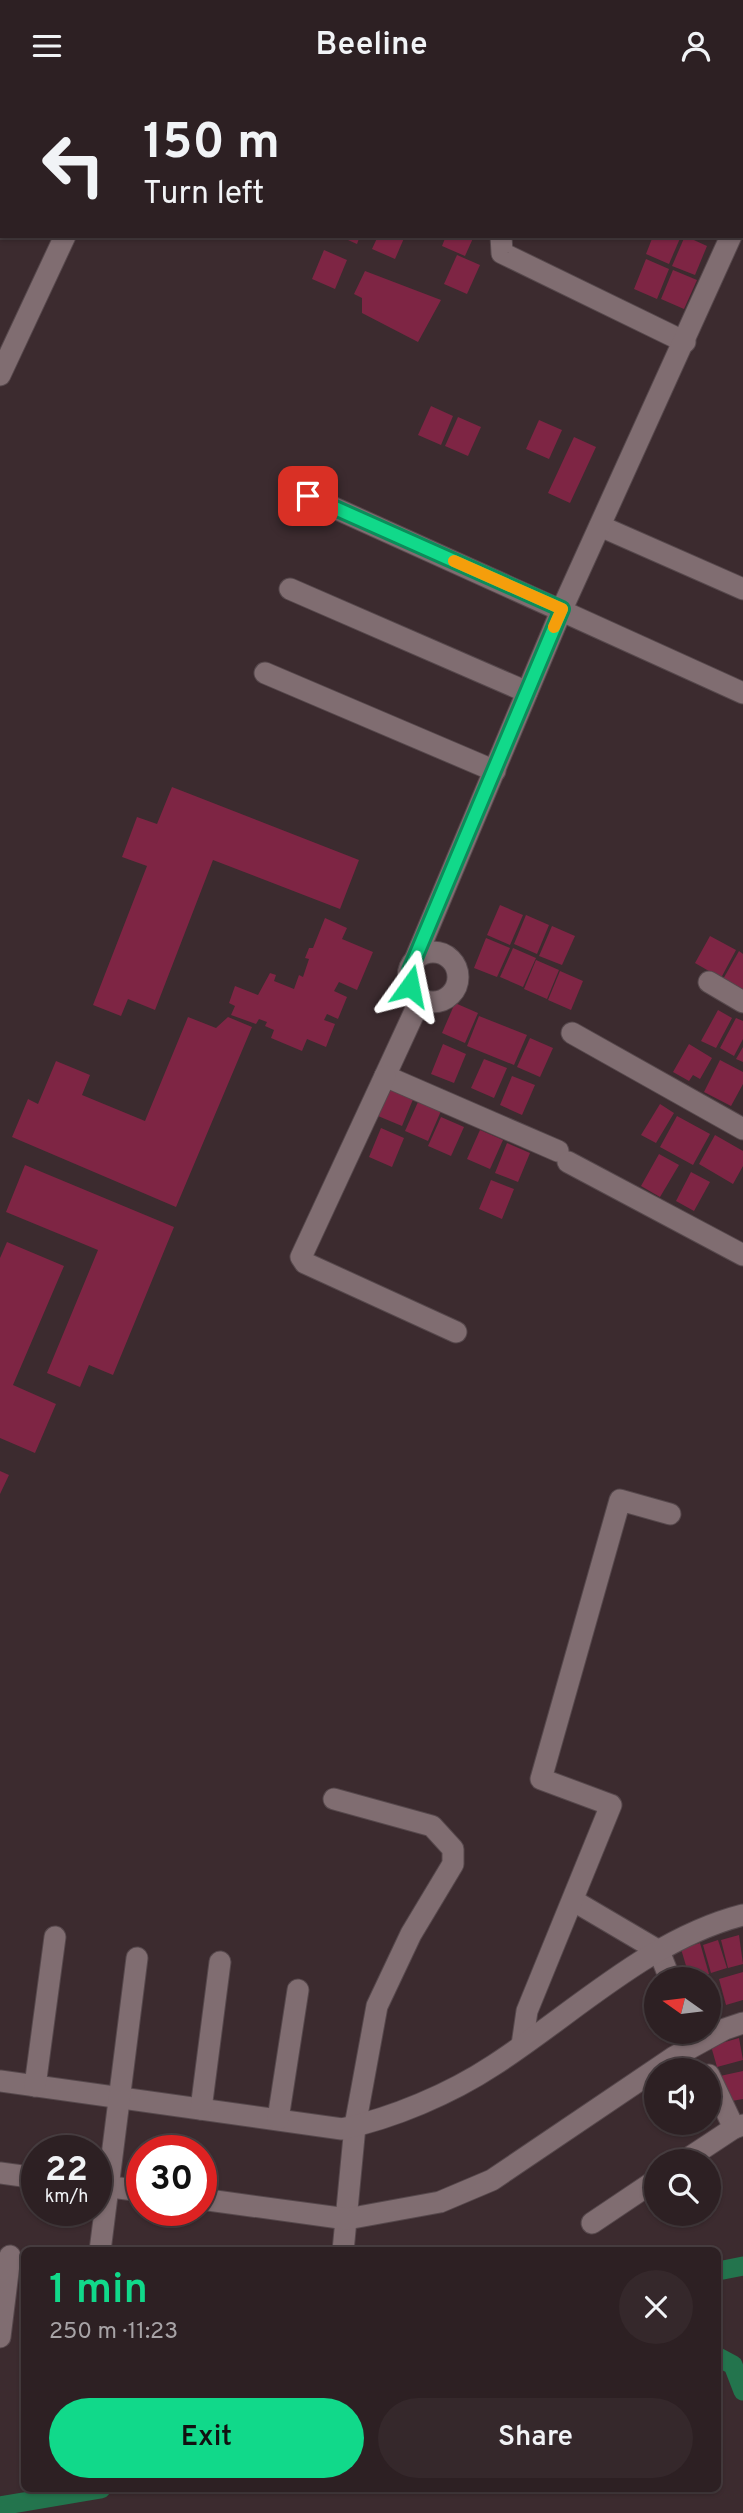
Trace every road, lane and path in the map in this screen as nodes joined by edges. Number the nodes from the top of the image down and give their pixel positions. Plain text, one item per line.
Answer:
1 (64, 238) edge
2 (501, 238) edge
3 (730, 238) edge
4 (685, 342) junction
5 (0, 376) edge
6 (308, 496) dead end
7 (600, 526) junction
8 (290, 589) dead end
9 (743, 589) edge
10 (562, 609) junction
11 (265, 673) dead end
12 (527, 692) junction
13 (743, 693) edge
14 (495, 771) junction
15 (414, 962) junction
16 (709, 982) dead end
17 (421, 998) junction
18 (743, 1002) edge
19 (572, 1033) dead end
20 (385, 1076) junction
21 (743, 1129) edge
22 (743, 1255) edge
23 (456, 1332) dead end
24 (670, 1514) dead end
25 (334, 1798) dead end
26 (574, 1901) junction
27 (743, 1915) edge
28 (55, 1937) dead end
29 (659, 1951) junction
30 (137, 1958) dead end
31 (220, 1962) dead end
32 (665, 1967) edge
33 (298, 1990) dead end
34 (743, 2023) edge
35 (721, 2030) edge
36 (685, 2044) edge
37 (522, 2045) junction
38 (0, 2081) edge
39 (35, 2086) junction
40 (721, 2096) edge
41 (120, 2098) junction
42 (201, 2109) junction
43 (278, 2119) junction
44 (355, 2126) junction
45 (738, 2127) edge
46 (112, 2139) edge
47 (703, 2149) edge
48 (0, 2173) edge
49 (21, 2176) edge
50 (644, 2188) edge
51 (217, 2201) edge
52 (347, 2219) junction
53 (592, 2223) dead end
54 (101, 2226) edge
55 (100, 2247) edge
56 (344, 2247) edge
57 (11, 2257) edge
58 (0, 2337) edge

1 - 5 street
2 - 4 street
3 - 4 street
4 - 7 street
6 - 10 street
7 - 9 street
7 - 10 street
8 - 12 street
10 - 12 street
10 - 13 street
11 - 14 street
12 - 14 street
14 - 15 street
15 - 17 street
15 - 17 street
16 - 18 street
17 - 20 street
19 - 21 street
20 - 22 street
20 - 23 street
24 - 26 street
25 - 44 street
26 - 29 street
26 - 37 street
27 - 29 street
28 - 39 street
29 - 32 street
29 - 37 street
30 - 41 street
31 - 42 street
33 - 43 street
34 - 35 street
36 - 52 street
37 - 44 street
38 - 39 street
39 - 41 street
40 - 45 street
41 - 42 street
41 - 46 street
42 - 43 street
43 - 44 street
44 - 52 street
45 - 47 street
48 - 49 street
50 - 53 street
51 - 52 street
52 - 56 street
54 - 55 street
57 - 58 street

